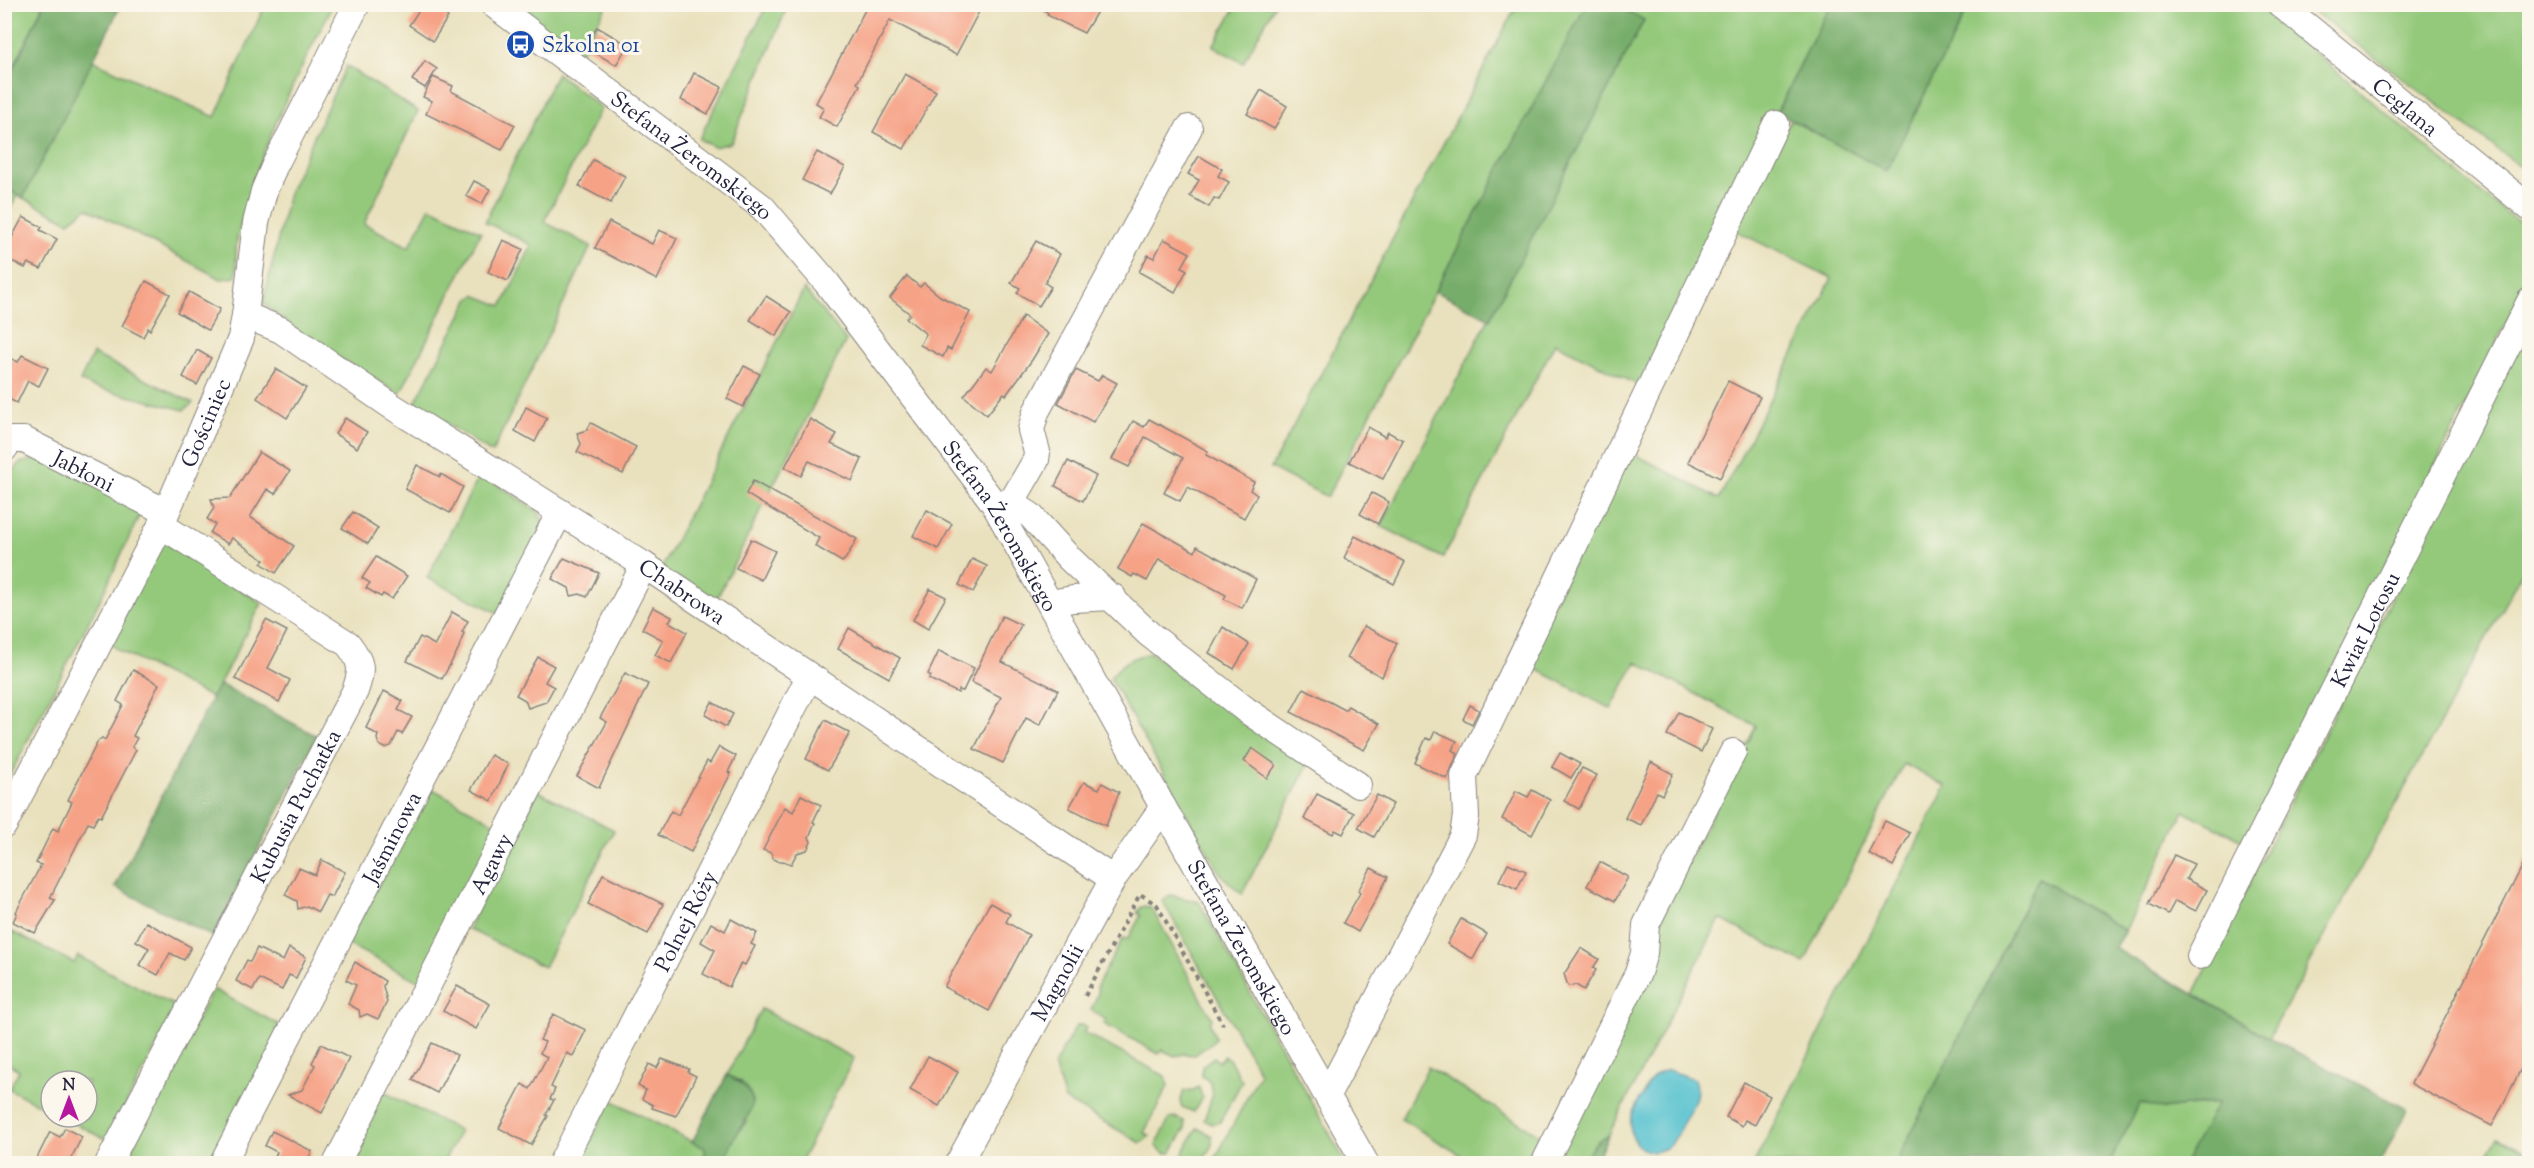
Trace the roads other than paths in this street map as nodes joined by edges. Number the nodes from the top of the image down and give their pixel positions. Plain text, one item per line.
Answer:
1 (357, 4) edge
2 (493, 4) edge
3 (2280, 4) edge
4 (1776, 124) dead end
5 (1190, 128) dead end
6 (2529, 208) edge
7 (2529, 301) edge
8 (245, 315) junction
9 (4, 449) edge
10 (1002, 502) junction
11 (560, 512) junction
12 (163, 518) junction
13 (644, 565) junction
14 (1113, 597) junction
15 (1050, 603) junction
16 (809, 677) junction
17 (1733, 752) dead end
18 (1358, 785) dead end
19 (1163, 807) junction
20 (4, 825) edge
21 (1113, 879) junction
22 (2200, 956) dead end
23 (1328, 1094) junction
24 (108, 1164) edge
25 (222, 1164) edge
26 (336, 1164) edge
27 (561, 1164) edge
28 (958, 1164) edge
29 (1366, 1164) edge
30 (1544, 1164) edge

1 - 8 street, Gościniec
2 - 10 street, Stefana Żeromskiego
3 - 6 street, Ceglana
4 - 23 street
5 - 10 street
7 - 22 street, Kwiat Lotosu
8 - 11 street, Chabrowa
8 - 12 street, Gościniec
9 - 12 street, Jabłoni
10 - 14 street
10 - 15 street, Stefana Żeromskiego
11 - 13 street, Chabrowa
11 - 25 street, Jaśminowa
12 - 20 street, Gościniec
12 - 24 street, Kubusia Puchatka
13 - 16 street, Chabrowa
13 - 26 street, Agawy
14 - 15 street
14 - 18 street
15 - 19 street, Stefana Żeromskiego
16 - 21 street, Chabrowa
16 - 27 street, Polnej Róży
17 - 30 street
19 - 21 street, Magnolii
19 - 23 street, Stefana Żeromskiego
21 - 28 street, Magnolii
23 - 29 street, Stefana Żeromskiego

